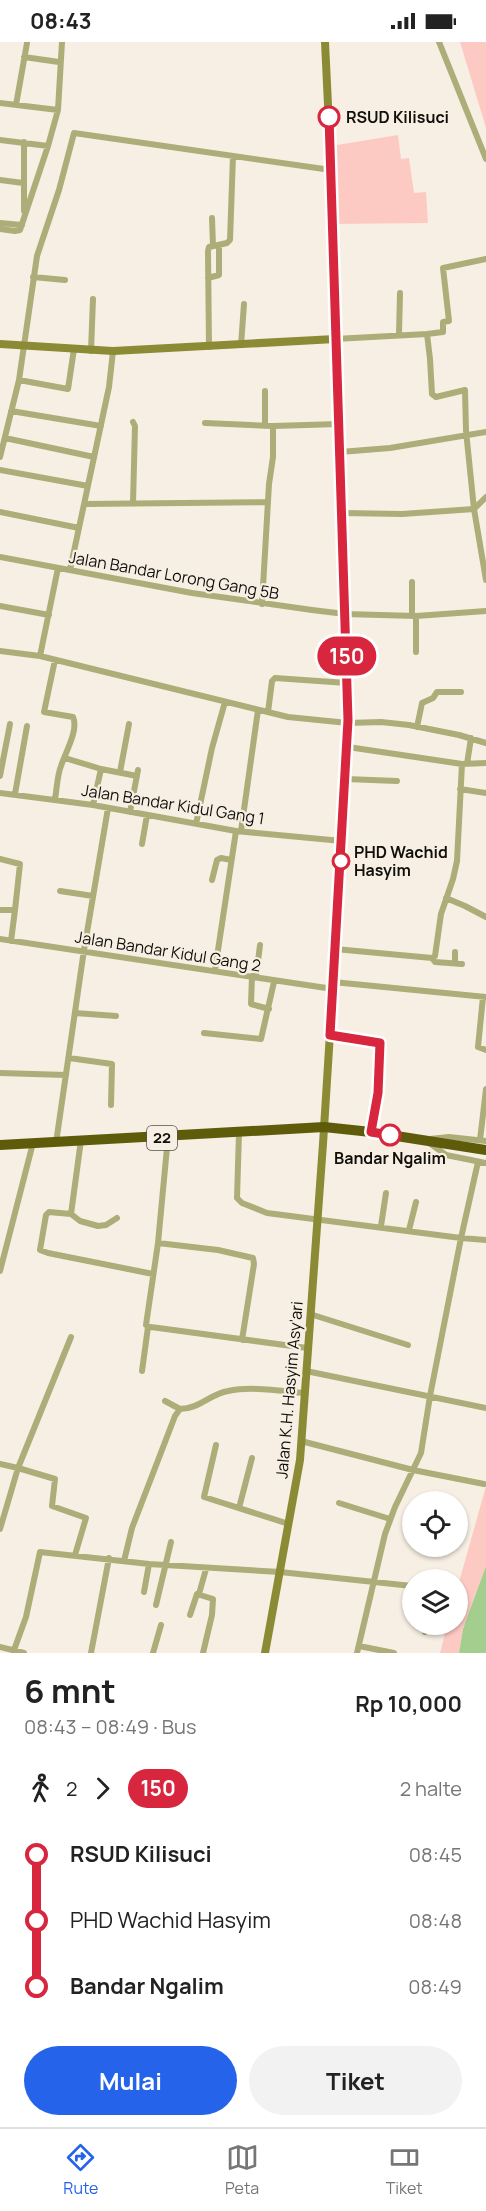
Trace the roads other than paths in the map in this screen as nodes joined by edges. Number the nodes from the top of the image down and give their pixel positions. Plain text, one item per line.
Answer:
1 (25, 42) edge
2 (62, 42) edge
3 (325, 42) edge
4 (439, 42) edge
5 (24, 57) junction
6 (59, 62) junction
7 (0, 103) edge
8 (16, 105) junction
9 (58, 110) junction
10 (0, 140) edge
11 (24, 142) junction
12 (48, 146) junction
13 (233, 156) junction
14 (486, 159) edge
15 (331, 170) junction
16 (0, 180) edge
17 (23, 183) junction
18 (25, 217) junction
19 (212, 218) dead end
20 (0, 223) edge
21 (22, 225) junction
22 (0, 229) edge
23 (216, 246) junction
24 (486, 259) edge
25 (33, 277) junction
26 (208, 278) junction
27 (65, 280) dead end
28 (400, 293) dead end
29 (93, 298) dead end
30 (244, 304) dead end
31 (399, 334) junction
32 (427, 334) junction
33 (335, 339) junction
34 (0, 344) edge
35 (241, 345) junction
36 (25, 346) junction
37 (209, 346) junction
38 (74, 350) junction
39 (91, 351) junction
40 (113, 351) junction
41 (19, 380) junction
42 (265, 391) dead end
43 (11, 411) junction
44 (133, 422) dead end
45 (205, 423) dead end
46 (339, 424) junction
47 (101, 426) junction
48 (265, 426) junction
49 (273, 426) junction
50 (486, 432) edge
51 (467, 435) junction
52 (5, 438) junction
53 (340, 452) junction
54 (0, 457) edge
55 (94, 457) junction
56 (0, 470) edge
57 (88, 486) junction
58 (486, 497) edge
59 (268, 502) junction
60 (133, 503) junction
61 (84, 504) junction
62 (474, 509) junction
63 (0, 512) edge
64 (342, 513) junction
65 (79, 528) junction
66 (0, 557) edge
67 (58, 568) junction
68 (70, 570) junction
69 (486, 580) edge
70 (412, 582) dead end
71 (262, 604) junction
72 (0, 606) edge
73 (486, 611) edge
74 (345, 614) junction
75 (49, 615) junction
76 (414, 616) junction
77 (0, 651) edge
78 (416, 652) dead end
79 (40, 656) junction
80 (55, 660) junction
81 (347, 683) junction
82 (461, 693) dead end
83 (225, 702) junction
84 (258, 710) junction
85 (268, 712) junction
86 (348, 723) junction
87 (10, 724) dead end
88 (129, 724) dead end
89 (27, 726) dead end
90 (417, 727) junction
91 (471, 738) junction
92 (486, 743) edge
93 (348, 747) junction
94 (65, 758) junction
95 (486, 763) edge
96 (464, 764) junction
97 (101, 768) junction
98 (120, 772) junction
99 (0, 777) edge
100 (346, 779) junction
101 (397, 781) dead end
102 (460, 789) junction
103 (0, 793) edge
104 (486, 793) edge
105 (15, 794) junction
106 (55, 799) junction
107 (93, 805) junction
108 (108, 808) junction
109 (130, 812) junction
110 (147, 815) junction
111 (196, 824) junction
112 (238, 831) junction
113 (342, 841) junction
114 (142, 844) dead end
115 (0, 859) edge
116 (231, 860) junction
117 (212, 880) dead end
118 (60, 891) dead end
119 (93, 896) junction
120 (446, 898) junction
121 (0, 910) edge
122 (15, 910) junction
123 (486, 917) edge
124 (0, 939) edge
125 (11, 940) junction
126 (260, 945) dead end
127 (335, 949) junction
128 (84, 950) junction
129 (455, 952) dead end
130 (432, 958) junction
131 (215, 970) junction
132 (254, 977) junction
133 (274, 982) junction
134 (333, 985) junction
135 (485, 997) edge
136 (269, 1009) junction
137 (75, 1012) junction
138 (116, 1016) dead end
139 (204, 1033) dead end
140 (330, 1035) junction
141 (486, 1050) edge
142 (69, 1058) junction
143 (0, 1073) edge
144 (66, 1075) junction
145 (486, 1089) edge
146 (111, 1105) dead end
147 (324, 1127) junction
148 (371, 1132) junction
149 (239, 1133) junction
150 (168, 1137) junction
151 (81, 1140) junction
152 (425, 1140) junction
153 (33, 1143) junction
154 (56, 1143) junction
155 (484, 1143) edge
156 (0, 1145) edge
157 (477, 1162) junction
158 (486, 1163) edge
159 (386, 1193) dead end
160 (416, 1202) dead end
161 (71, 1214) junction
162 (117, 1218) dead end
163 (316, 1220) junction
164 (381, 1226) junction
165 (409, 1230) junction
166 (461, 1238) junction
167 (486, 1240) edge
168 (158, 1243) junction
169 (2, 1252) edge
170 (0, 1271) edge
171 (153, 1274) junction
172 (310, 1314) junction
173 (148, 1327) junction
174 (71, 1337) dead end
175 (242, 1340) junction
176 (408, 1345) dead end
177 (307, 1348) junction
178 (142, 1371) dead end
179 (306, 1371) junction
180 (304, 1393) junction
181 (430, 1396) junction
182 (165, 1401) dead end
183 (486, 1408) edge
184 (180, 1409) junction
185 (301, 1441) junction
186 (216, 1446) dead end
187 (252, 1458) dead end
188 (0, 1464) edge
189 (18, 1468) junction
190 (413, 1470) junction
191 (484, 1484) dead end
192 (0, 1498) edge
193 (8, 1501) junction
194 (339, 1503) dead end
195 (239, 1508) junction
196 (390, 1519) junction
197 (289, 1524) junction
198 (0, 1529) edge
199 (171, 1542) dead end
200 (75, 1555) junction
201 (109, 1558) junction
202 (124, 1561) junction
203 (149, 1564) junction
204 (166, 1565) junction
205 (206, 1569) junction
206 (280, 1572) junction
207 (375, 1582) junction
208 (402, 1586) edge
209 (144, 1592) dead end
210 (199, 1594) junction
211 (156, 1605) dead end
212 (190, 1615) dead end
213 (161, 1625) dead end
214 (359, 1646) junction
215 (0, 1647) edge
216 (14, 1650) junction
217 (24, 1653) edge
218 (91, 1653) edge
219 (153, 1653) edge
220 (203, 1653) edge
221 (265, 1653) edge
222 (357, 1653) edge
223 (394, 1653) edge

1 - 5 street
2 - 6 street
3 - 15 main road, Jalan K.H. Hasyim Asy'ari
4 - 14 street
5 - 6 street
5 - 8 street
6 - 9 street
7 - 8 street
8 - 9 street
9 - 12 street
10 - 11 street
11 - 12 street
11 - 17 street
12 - 18 street
13 - 15 street
13 - 23 street
13 - 25 street
15 - 33 main road, Jalan K.H. Hasyim Asy'ari
16 - 17 street
17 - 18 street
18 - 21 street
19 - 23 street
20 - 21 street
21 - 22 street
23 - 26 street
23 - 26 street
24 - 32 street
25 - 27 street
25 - 36 street
26 - 37 street
28 - 31 street
29 - 39 street
30 - 35 street
31 - 32 street
31 - 33 street
32 - 51 street
33 - 35 main road
33 - 46 main road, Jalan K.H. Hasyim Asy'ari
34 - 36 main road
35 - 37 main road
36 - 38 main road
36 - 41 street
37 - 40 main road
38 - 39 main road
38 - 41 street
39 - 40 main road
40 - 47 street
41 - 43 street
42 - 48 street
43 - 47 street
43 - 52 street
44 - 60 street
45 - 48 street
46 - 49 street
46 - 53 main road, Jalan K.H. Hasyim Asy'ari
47 - 55 street
48 - 49 street
49 - 59 street
50 - 51 street
51 - 53 street
51 - 62 street
52 - 54 street
52 - 55 street
53 - 64 main road, Jalan K.H. Hasyim Asy'ari
55 - 57 street
56 - 57 street
57 - 61 street
58 - 62 street
59 - 60 street
59 - 71 street
60 - 61 street
61 - 65 street
62 - 64 street
62 - 69 street
63 - 65 street
64 - 74 main road, Jalan K.H. Hasyim Asy'ari
65 - 68 street
66 - 67 street, Jalan Bandar Lorong Gang 5B
67 - 68 street, Jalan Bandar Lorong Gang 5B
67 - 75 street
68 - 71 street, Jalan Bandar Lorong Gang 5B
70 - 76 street
71 - 74 street, Jalan Bandar Lorong Gang 5B
72 - 75 street
73 - 76 street, Jalan Bandar Lorong Gang 5B
74 - 76 street, Jalan Bandar Lorong Gang 5B
74 - 81 main road, Jalan K.H. Hasyim Asy'ari
75 - 79 street
76 - 78 street
77 - 79 street
79 - 80 street
80 - 83 street
80 - 94 street
81 - 85 street
81 - 86 main road, Jalan K.H. Hasyim Asy'ari
82 - 90 street
83 - 84 street
83 - 111 street
84 - 85 street
84 - 112 street
85 - 86 street
86 - 90 street
86 - 93 main road, Jalan K.H. Hasyim Asy'ari
87 - 99 street
88 - 98 street
89 - 105 street
90 - 91 street
91 - 92 street
91 - 96 street
93 - 96 street
93 - 100 main road, Jalan K.H. Hasyim Asy'ari
94 - 97 street
94 - 106 street
95 - 96 street
96 - 102 street
97 - 98 street
97 - 107 street
98 - 109 street
100 - 101 street
100 - 113 main road, Jalan K.H. Hasyim Asy'ari
102 - 104 street
102 - 120 street
103 - 105 street, Jalan Bandar Kidul Gang 1
105 - 106 street, Jalan Bandar Kidul Gang 1
106 - 107 street, Jalan Bandar Kidul Gang 1
107 - 108 street, Jalan Bandar Kidul Gang 1
108 - 109 street, Jalan Bandar Kidul Gang 1
108 - 119 street
109 - 110 street, Jalan Bandar Kidul Gang 1
110 - 111 street, Jalan Bandar Kidul Gang 1
110 - 114 street
111 - 112 street, Jalan Bandar Kidul Gang 1
112 - 113 street, Jalan Bandar Kidul Gang 1
112 - 116 street
113 - 127 main road, Jalan K.H. Hasyim Asy'ari
115 - 122 street
116 - 117 street
116 - 131 street
118 - 119 street
119 - 128 street
120 - 123 street
120 - 130 street
121 - 122 street
122 - 125 street
124 - 125 street, Jalan Bandar Kidul Gang 2
125 - 128 street, Jalan Bandar Kidul Gang 2
126 - 132 street
127 - 130 street
127 - 134 main road, Jalan K.H. Hasyim Asy'ari
128 - 131 street, Jalan Bandar Kidul Gang 2
128 - 137 street
129 - 130 street
131 - 132 street, Jalan Bandar Kidul Gang 2
132 - 133 street, Jalan Bandar Kidul Gang 2
132 - 136 street
133 - 134 street, Jalan Bandar Kidul Gang 2
133 - 136 street
134 - 135 street, Jalan Bandar Kidul Gang 2
134 - 140 main road, Jalan K.H. Hasyim Asy'ari
135 - 141 street
136 - 139 street
137 - 138 street
137 - 142 street
140 - 147 main road, Jalan K.H. Hasyim Asy'ari
140 - 148 street
142 - 144 street
142 - 146 street
143 - 144 street
144 - 154 street
145 - 155 street
147 - 148 highway, 22
147 - 149 highway, 22
147 - 163 main road, Jalan K.H. Hasyim Asy'ari
148 - 152 highway, 22
149 - 150 highway, 22
149 - 163 street
150 - 151 highway, 22
150 - 168 street
151 - 154 highway, 22
151 - 161 street
152 - 155 highway, 22
152 - 157 street
153 - 154 highway, 22
153 - 156 highway, 22
153 - 169 street
157 - 158 street
157 - 166 street
159 - 164 street
160 - 165 street
161 - 162 street
161 - 171 street
163 - 164 street
163 - 172 main road, Jalan K.H. Hasyim Asy'ari
164 - 165 street
165 - 166 street
166 - 167 street
166 - 181 street
168 - 171 street
168 - 175 street
169 - 170 street
171 - 173 street
172 - 176 street
172 - 177 main road, Jalan K.H. Hasyim Asy'ari
173 - 175 street
173 - 178 street
174 - 189 street
175 - 177 street
177 - 179 main road, Jalan K.H. Hasyim Asy'ari
179 - 180 main road, Jalan K.H. Hasyim Asy'ari
179 - 181 street
180 - 184 street
180 - 185 main road, Jalan K.H. Hasyim Asy'ari
181 - 183 street
181 - 190 street
182 - 184 street
184 - 202 street
185 - 190 street
185 - 197 main road, Jalan K.H. Hasyim Asy'ari
186 - 195 street
187 - 195 street
188 - 189 street
189 - 193 street
189 - 200 street
190 - 191 street
190 - 196 street
192 - 193 street
193 - 198 street
194 - 196 street
195 - 197 street
196 - 207 street
197 - 206 main road, Jalan K.H. Hasyim Asy'ari
199 - 204 street
200 - 201 street
200 - 216 street
201 - 202 street
201 - 218 street
202 - 203 street
203 - 204 street
203 - 209 street
204 - 205 street
204 - 211 street
205 - 206 street
205 - 210 street
206 - 207 street
206 - 221 main road, Jalan K.H. Hasyim Asy'ari
207 - 208 street
207 - 214 street
210 - 212 street
210 - 220 street
213 - 219 street
214 - 222 street
214 - 223 street
215 - 216 street
216 - 217 street

